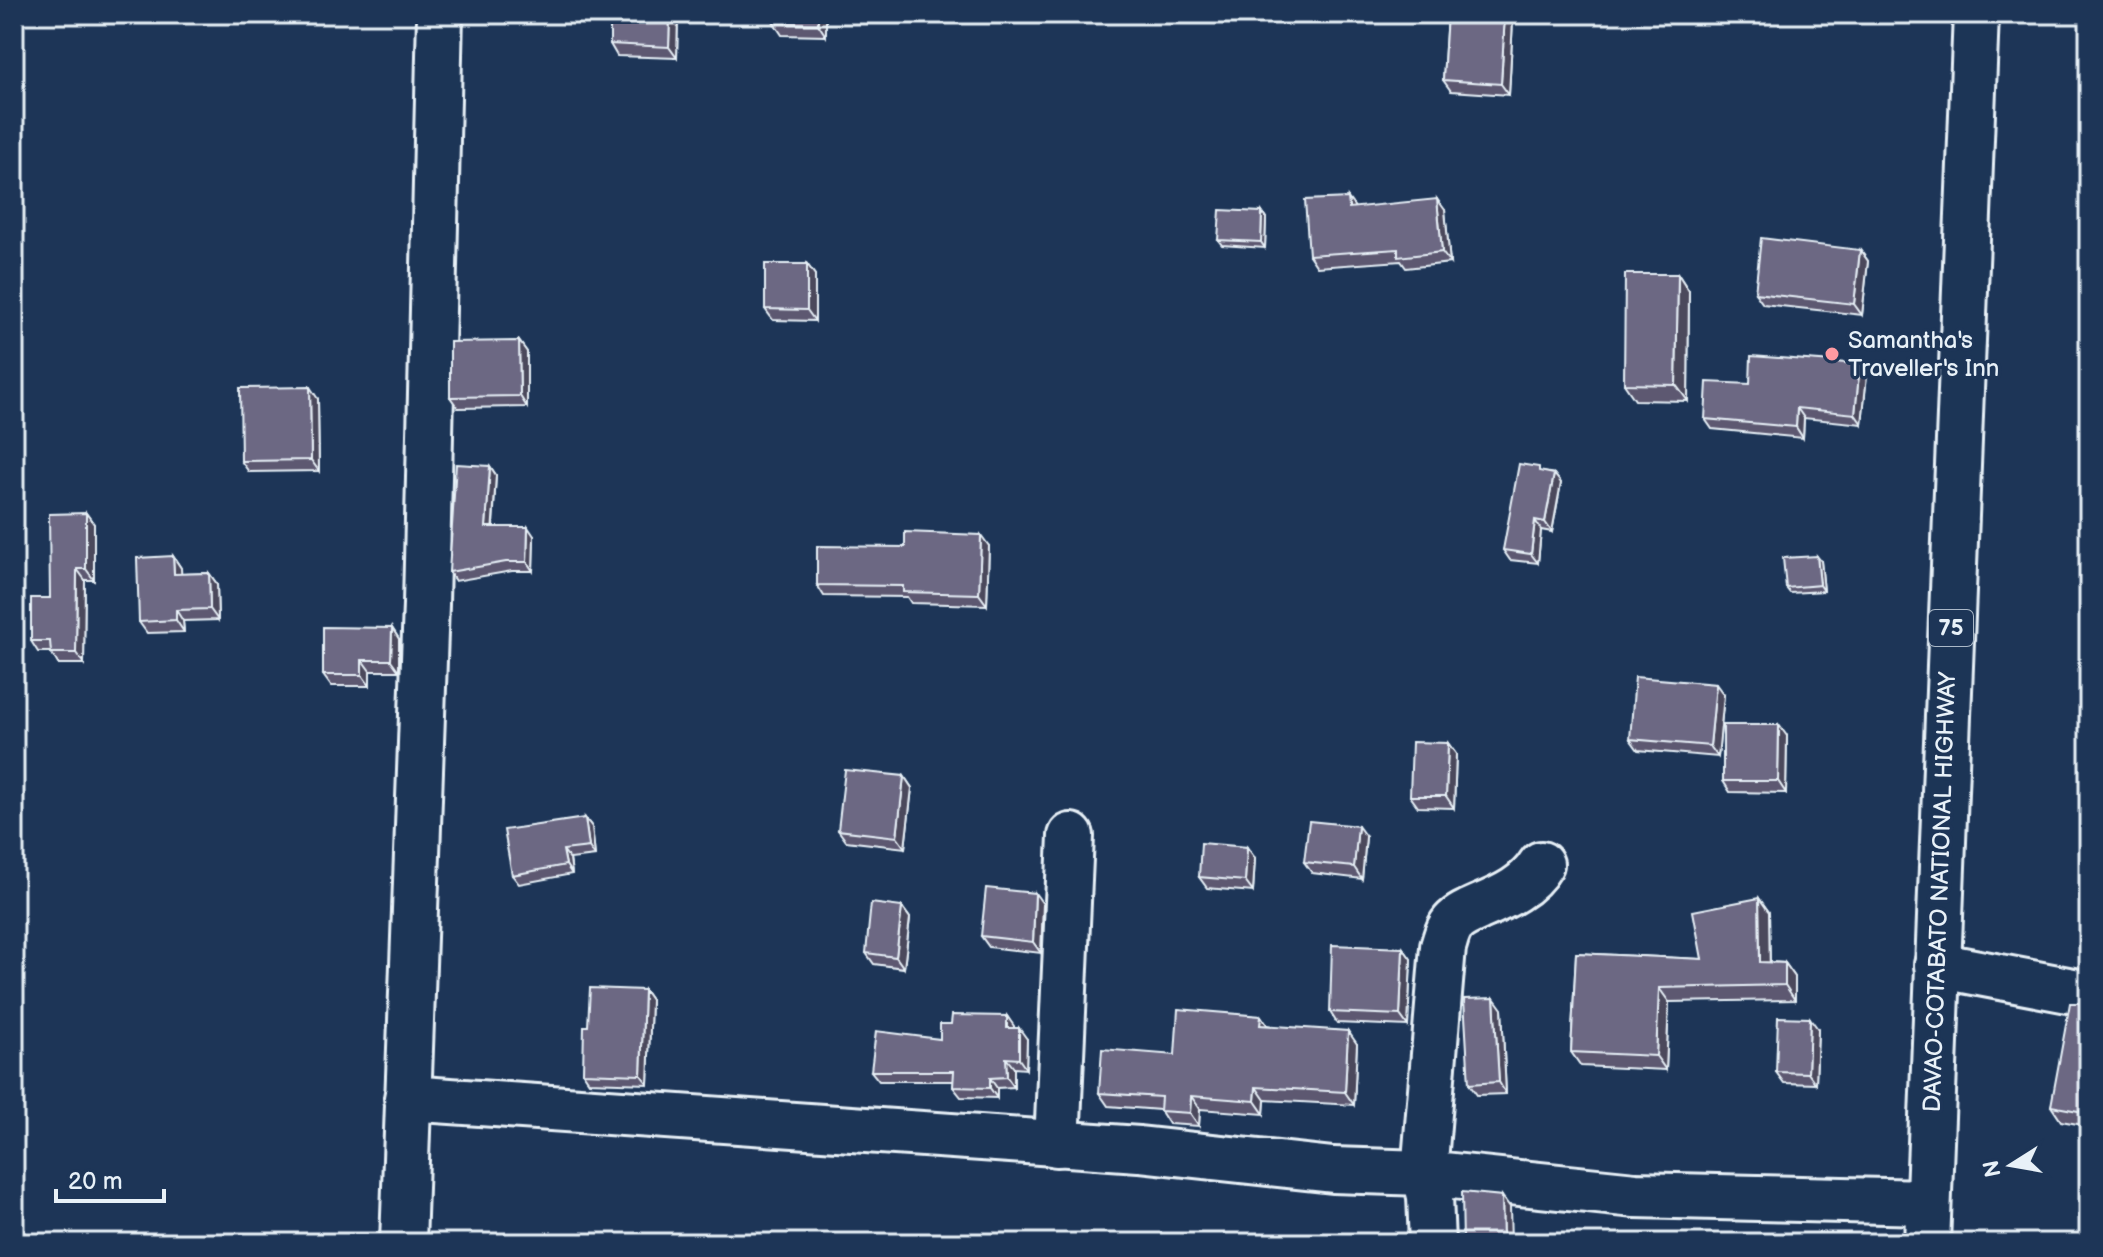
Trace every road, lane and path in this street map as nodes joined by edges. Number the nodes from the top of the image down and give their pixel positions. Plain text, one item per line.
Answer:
1 (440, 14) edge
2 (1976, 14) edge
3 (1071, 836) dead end
4 (1541, 864) dead end
5 (1937, 965) junction
6 (2089, 994) edge
7 (407, 1098) junction
8 (1057, 1144) junction
9 (1424, 1173) junction
10 (1928, 1222) edge
11 (403, 1243) edge
12 (1432, 1243) edge

1 - 7 main road
2 - 5 main road, DAVAO-COTABATO NATIONAL HIGHWAY / 75
3 - 8 main road
4 - 9 main road
5 - 6 main road
5 - 10 main road, DAVAO-COTABATO NATIONAL HIGHWAY / 75
7 - 8 main road
7 - 11 main road
8 - 9 main road
9 - 10 main road
9 - 12 main road

